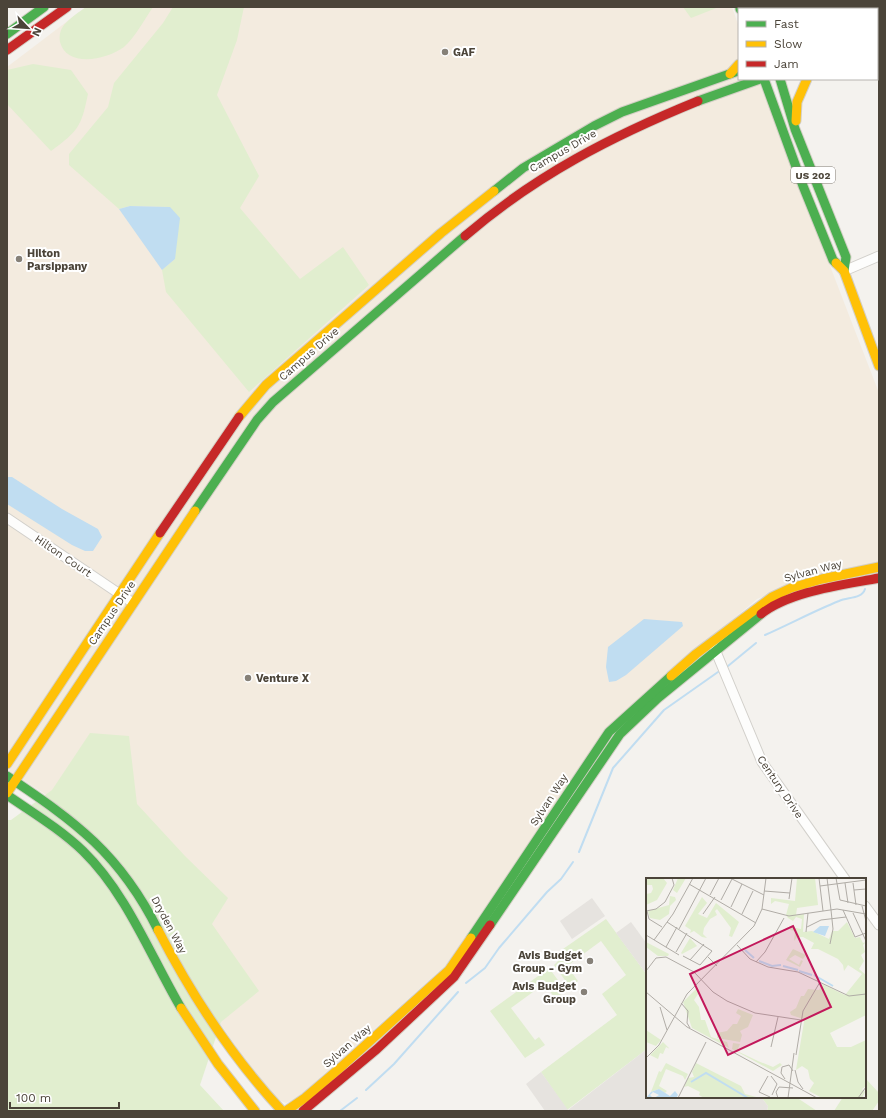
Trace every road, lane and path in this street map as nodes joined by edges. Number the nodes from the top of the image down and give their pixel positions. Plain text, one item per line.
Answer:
1 (44, 7) edge
2 (67, 7) edge
3 (7, 34) edge
4 (7, 50) edge
5 (738, 65) edge
6 (738, 71) edge
7 (730, 74) junction
8 (757, 80) edge
9 (764, 80) edge
10 (780, 80) edge
11 (807, 80) edge
12 (795, 129) junction
13 (879, 256) edge
14 (844, 271) junction
15 (879, 366) edge
16 (7, 518) edge
17 (879, 567) edge
18 (879, 578) edge
19 (120, 594) junction
20 (133, 603) junction
21 (711, 642) junction
22 (715, 652) junction
23 (7, 764) edge
24 (11, 779) edge
25 (7, 794) edge
26 (844, 878) edge
27 (866, 907) edge
28 (879, 925) edge
29 (343, 1071) junction
30 (255, 1111) edge
31 (282, 1111) edge
32 (286, 1111) edge
33 (303, 1111) edge

1 - 3 main road
2 - 4 main road
5 - 7 main road
6 - 7 main road, Campus Drive
7 - 19 main road, Campus Drive
8 - 20 main road, Campus Drive
9 - 14 main road, US 202
10 - 12 main road, US 202
11 - 12 main road
12 - 14 main road, US 202
13 - 14 street
14 - 15 main road, US 202
16 - 19 street, Hilton Court
17 - 21 main road, Sylvan Way
18 - 22 main road, Sylvan Way
19 - 20 street, Hilton Court
19 - 23 main road, Campus Drive
20 - 24 main road, Campus Drive
21 - 22 street, Century Drive
21 - 29 main road, Sylvan Way
22 - 26 street, Century Drive
22 - 29 main road, Sylvan Way
24 - 25 main road, Campus Drive
24 - 31 main road, Dryden Way
25 - 30 main road
27 - 28 street
29 - 32 main road, Sylvan Way
29 - 33 main road, Sylvan Way

